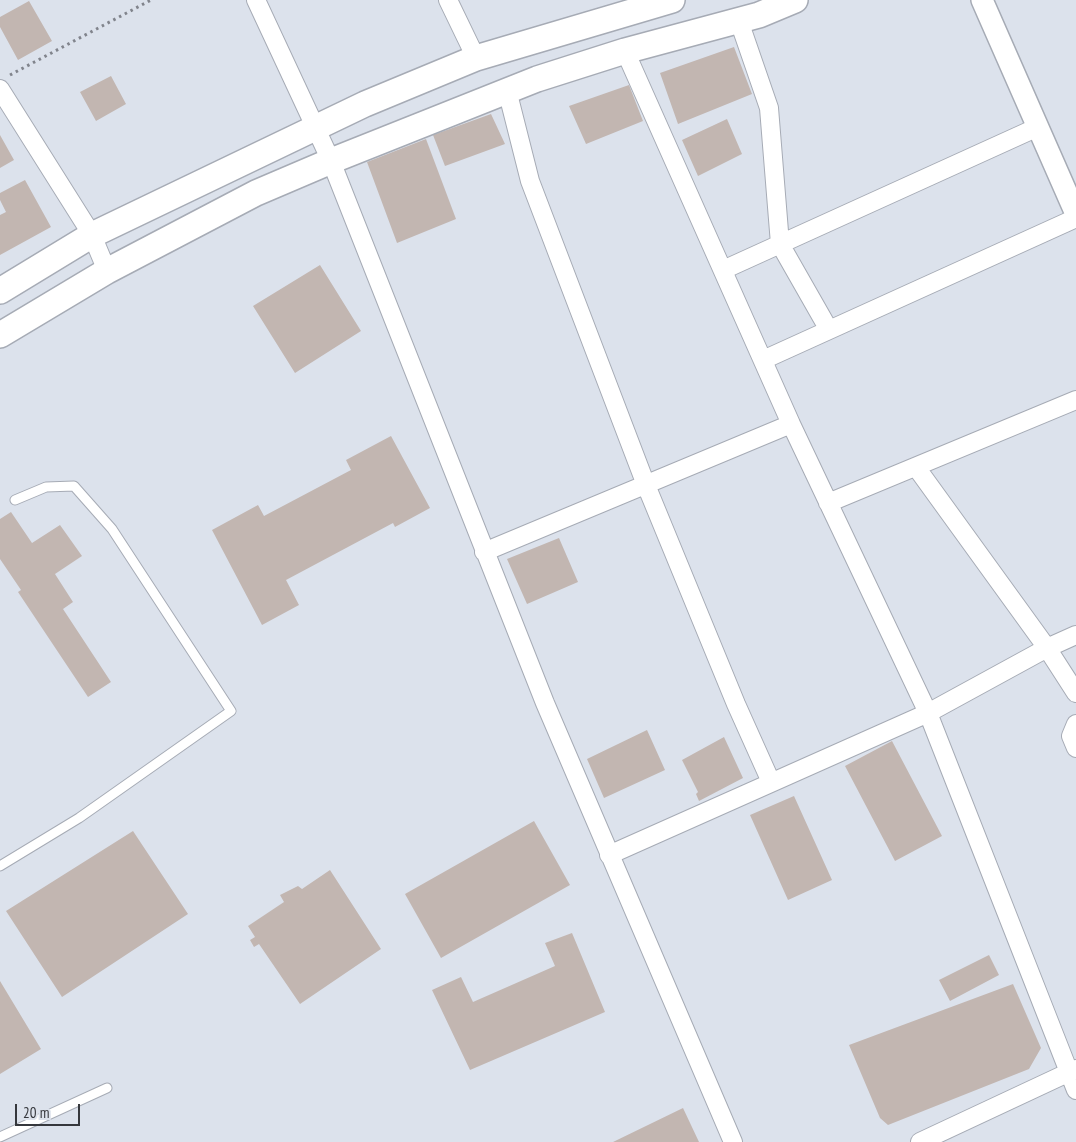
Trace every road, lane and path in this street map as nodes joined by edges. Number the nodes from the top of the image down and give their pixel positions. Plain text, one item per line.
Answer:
1 (151, 0) edge
2 (256, 0) edge
3 (448, 0) edge
4 (672, 0) edge
5 (795, 0) edge
6 (982, 0) edge
7 (739, 21) junction
8 (625, 51) junction
9 (476, 58) junction
10 (4, 82) edge
11 (507, 90) junction
12 (1038, 127) junction
13 (314, 128) junction
14 (331, 161) junction
15 (1076, 214) edge
16 (1076, 218) edge
17 (92, 235) junction
18 (780, 244) junction
19 (723, 270) junction
20 (107, 271) junction
21 (0, 291) edge
22 (829, 330) junction
23 (0, 335) edge
24 (763, 360) junction
25 (1076, 400) edge
26 (792, 424) junction
27 (916, 467) junction
28 (646, 485) junction
29 (15, 500) dead end
30 (828, 504) junction
31 (484, 552) junction
32 (1076, 635) edge
33 (1047, 648) junction
34 (1076, 693) edge
35 (928, 713) junction
36 (1076, 724) edge
37 (1076, 748) edge
38 (772, 782) junction
39 (609, 855) junction
40 (0, 866) edge
41 (1072, 1071) edge
42 (107, 1088) dead end
43 (1076, 1090) edge
44 (0, 1137) edge
45 (734, 1142) edge
46 (920, 1142) edge

1 - 10 path
2 - 13 street
3 - 9 street
4 - 9 main road
5 - 7 main road
6 - 12 street
7 - 8 main road
7 - 18 street
8 - 11 main road
8 - 19 street
9 - 13 main road
10 - 17 street
11 - 14 main road
11 - 28 street
12 - 15 street
12 - 18 street
13 - 14 street
13 - 17 main road
14 - 20 main road
14 - 31 street
16 - 22 street
17 - 20 street
17 - 21 main road
18 - 19 street
18 - 22 street
19 - 24 street
20 - 23 main road
22 - 24 street
24 - 26 street
25 - 27 street
26 - 28 street
26 - 30 street
27 - 30 street
27 - 33 street
28 - 31 street
28 - 38 street
29 - 40 lane
30 - 35 street
31 - 39 street
32 - 33 street
33 - 34 street
33 - 35 street
35 - 38 street
35 - 41 street
36 - 37 street
38 - 39 street
39 - 45 street
41 - 43 street
41 - 46 street
42 - 44 lane

